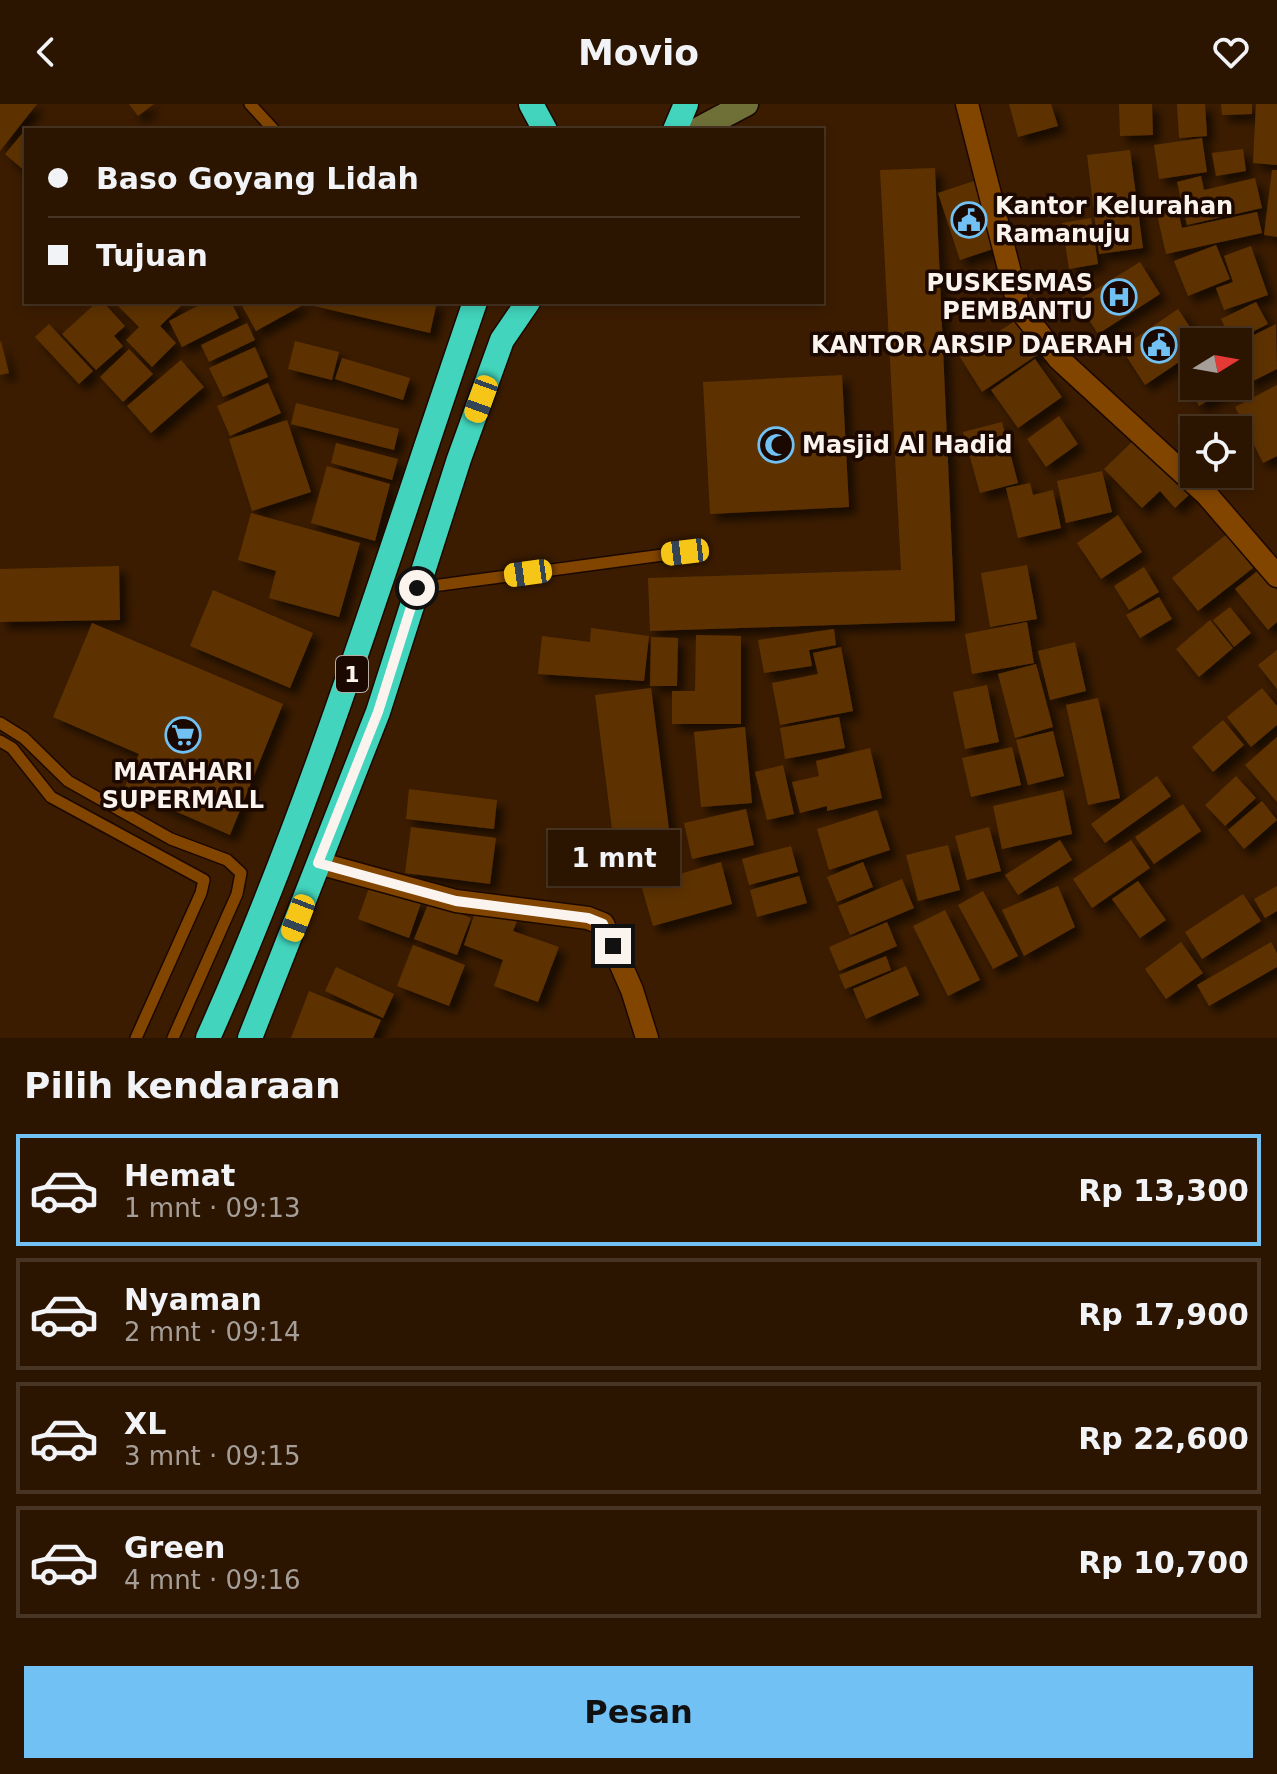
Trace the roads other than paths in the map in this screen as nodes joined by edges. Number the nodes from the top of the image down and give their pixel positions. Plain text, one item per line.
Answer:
1 (250, 104) edge
2 (686, 104) edge
3 (746, 104) edge
4 (967, 104) edge
5 (272, 128) edge
6 (676, 128) edge
7 (701, 128) edge
8 (474, 304) edge
9 (527, 304) edge
10 (685, 552) dead end
11 (1277, 576) edge
12 (417, 588) junction
13 (0, 723) edge
14 (0, 741) edge
15 (318, 863) junction
16 (137, 1037) edge
17 (173, 1038) edge
18 (208, 1038) edge
19 (250, 1038) edge
20 (647, 1038) edge

1 - 5 lane
2 - 6 highway
3 - 7 street
4 - 11 street
8 - 18 highway, 1
9 - 12 highway, 1
10 - 12 lane
12 - 15 highway, 1
13 - 17 lane
14 - 16 lane
15 - 19 highway, 1
15 - 20 street

